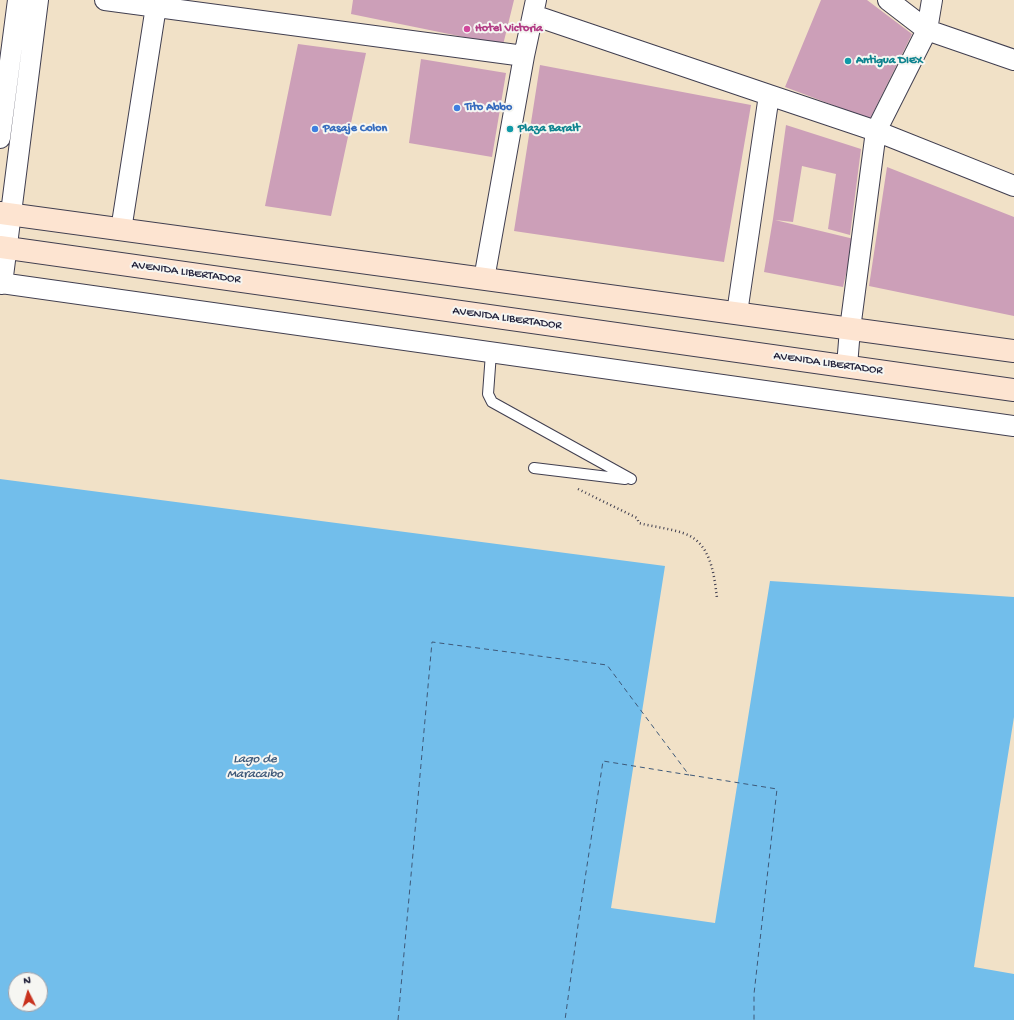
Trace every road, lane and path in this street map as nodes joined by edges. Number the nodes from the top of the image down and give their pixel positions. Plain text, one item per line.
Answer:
1 (18, 0) edge
2 (38, 0) edge
3 (105, 0) edge
4 (888, 0) edge
5 (932, 0) edge
6 (156, 3) edge
7 (535, 7) edge
8 (927, 30) junction
9 (524, 56) junction
10 (1014, 60) edge
11 (769, 95) junction
12 (876, 131) junction
13 (0, 138) edge
14 (1014, 186) edge
15 (7, 188) edge
16 (5, 214) edge
17 (121, 230) junction
18 (3, 248) edge
19 (484, 279) junction
20 (1, 284) edge
21 (737, 313) junction
22 (850, 329) junction
23 (1014, 351) edge
24 (491, 353) junction
25 (847, 366) junction
26 (1014, 390) edge
27 (1014, 426) edge
28 (534, 468) dead end
29 (575, 488) dead end
30 (717, 598) dead end

1 - 13 street
2 - 15 street
3 - 6 street
4 - 8 street
5 - 8 street
6 - 9 street
6 - 17 street
7 - 9 street
7 - 11 street
8 - 10 street
8 - 12 street
9 - 19 street
11 - 12 street
11 - 21 street
12 - 14 street
12 - 22 street
15 - 16 street
16 - 17 main road
16 - 18 street
17 - 19 main road
18 - 20 street
18 - 25 main road, AVENIDA LIBERTADOR
19 - 21 main road
20 - 24 street
21 - 22 main road
22 - 23 main road
22 - 25 street
24 - 27 street
24 - 28 lane
25 - 26 main road, AVENIDA LIBERTADOR
29 - 30 path

